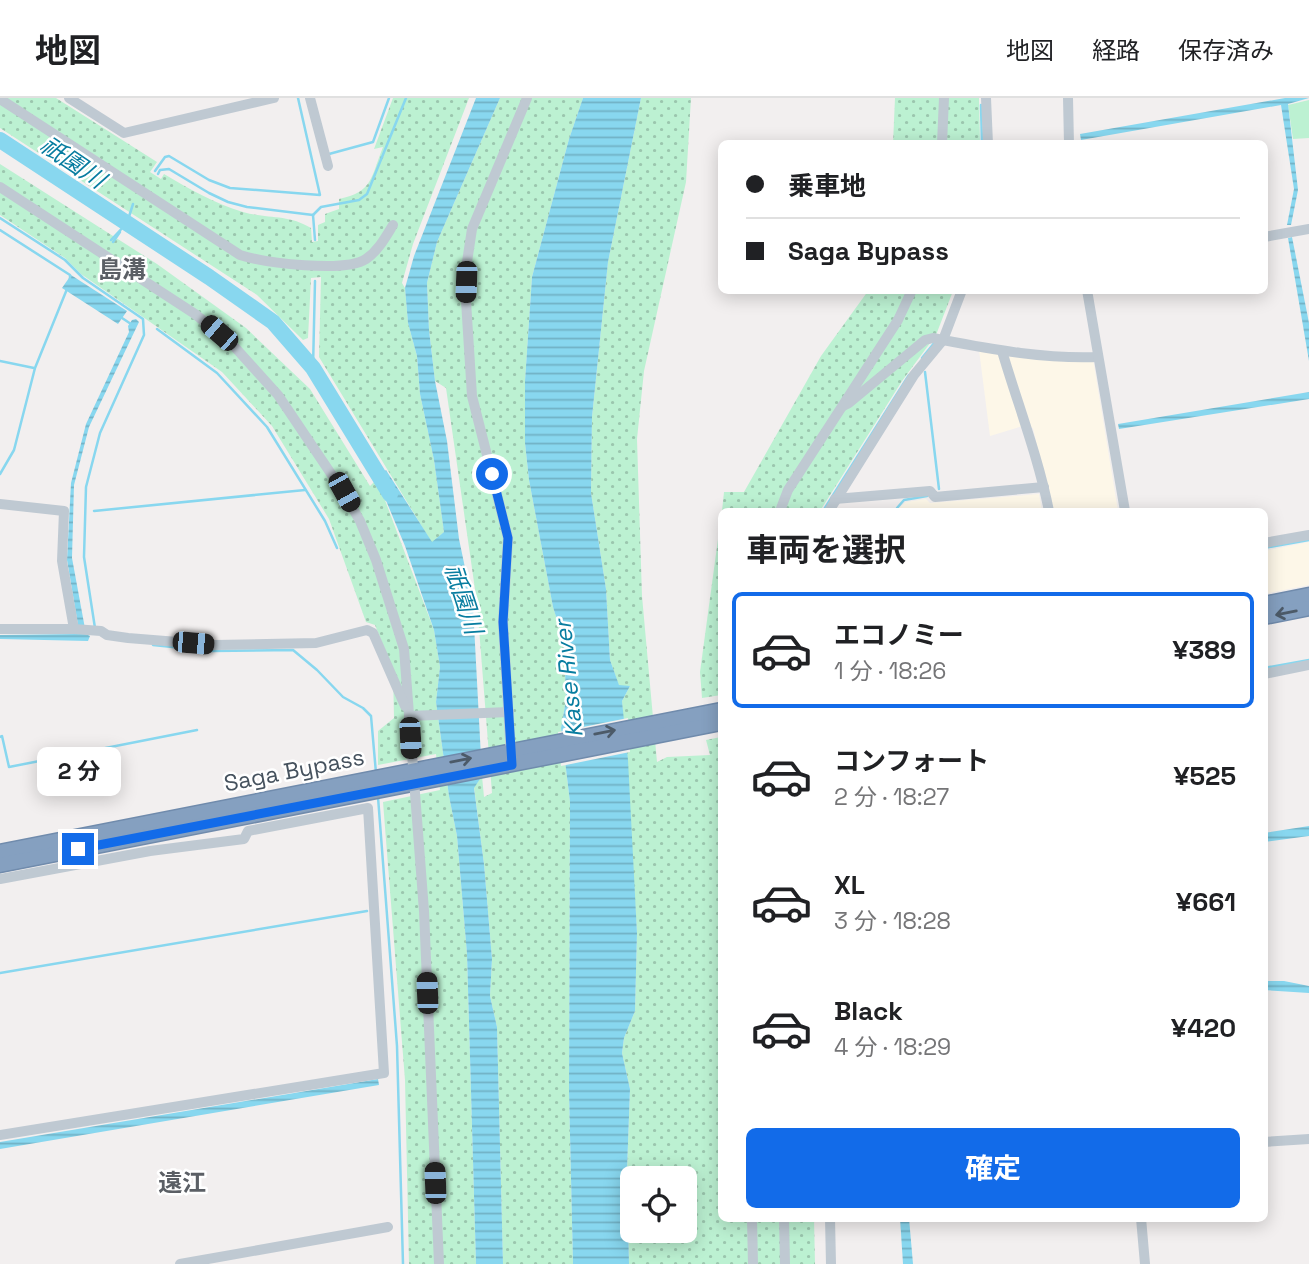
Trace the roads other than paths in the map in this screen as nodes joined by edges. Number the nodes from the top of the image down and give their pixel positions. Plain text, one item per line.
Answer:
1 (69, 98) edge
2 (274, 98) edge
3 (310, 98) edge
4 (527, 98) edge
5 (944, 98) edge
6 (986, 98) edge
7 (1068, 98) edge
8 (0, 99) edge
9 (942, 140) edge
10 (988, 140) edge
11 (1069, 140) edge
12 (328, 166) dead end
13 (0, 187) edge
14 (393, 225) dead end
15 (1309, 229) edge
16 (1268, 236) edge
17 (910, 294) edge
18 (960, 294) edge
19 (1087, 294) edge
20 (938, 339) junction
21 (1002, 351) junction
22 (1095, 357) junction
23 (842, 406) junction
24 (1044, 487) junction
25 (835, 499) junction
26 (0, 504) edge
27 (781, 508) edge
28 (830, 508) edge
29 (1048, 508) edge
30 (1124, 508) edge
31 (1309, 535) edge
32 (1268, 542) edge
33 (1309, 595) edge
34 (1268, 603) edge
35 (1309, 608) edge
36 (1268, 616) edge
37 (0, 629) edge
38 (74, 629) junction
39 (1309, 665) edge
40 (1268, 673) edge
41 (718, 711) edge
42 (509, 712) junction
43 (409, 716) junction
44 (718, 724) edge
45 (511, 758) junction
46 (413, 777) junction
47 (208, 818) junction
48 (0, 852) edge
49 (0, 865) edge
50 (0, 879) edge
51 (0, 1135) edge
52 (1309, 1139) edge
53 (1268, 1142) edge
54 (752, 1222) edge
55 (784, 1222) edge
56 (830, 1222) edge
57 (1141, 1222) edge
58 (388, 1227) dead end
59 (180, 1264) edge
60 (439, 1264) edge
61 (753, 1264) edge
62 (785, 1264) edge
63 (831, 1264) edge
64 (1145, 1264) edge

1 - 2 street
3 - 12 street
4 - 42 street
5 - 9 street
6 - 10 street
7 - 11 street
8 - 14 street
13 - 43 street
15 - 16 street
17 - 23 street
18 - 20 street
19 - 22 street
20 - 21 street
20 - 23 street
20 - 25 street
21 - 22 street
21 - 24 street
22 - 30 street
23 - 27 street
24 - 25 street
24 - 29 street
25 - 28 street
26 - 38 street
31 - 32 street
33 - 34 highway
35 -> 36 highway
37 - 38 street
38 - 43 street
39 - 40 street
45 -> 41 highway, Saga Bypass
42 - 43 street
42 - 45 street
43 - 46 street
44 - 45 highway, Saga Bypass
45 - 46 highway, Saga Bypass
46 - 47 highway, Saga Bypass
46 - 60 street
47 - 48 highway, Saga Bypass
47 - 49 highway, Saga Bypass
50 - 51 street
52 - 53 street
54 - 61 street
55 - 62 street
56 - 63 street
57 - 64 street
58 - 59 street

